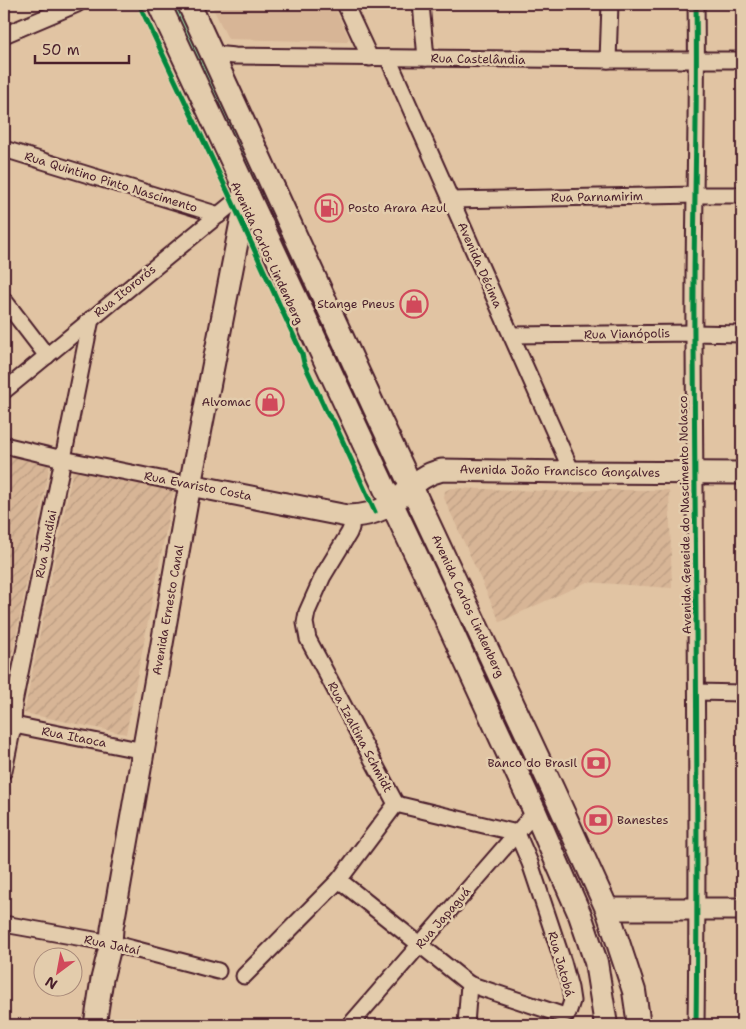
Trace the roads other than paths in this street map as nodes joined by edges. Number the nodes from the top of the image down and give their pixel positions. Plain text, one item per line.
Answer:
1 (77, 4) edge
2 (159, 4) edge
3 (189, 4) edge
4 (345, 4) edge
5 (421, 4) edge
6 (610, 4) edge
7 (696, 4) edge
8 (4, 36) edge
9 (213, 54) junction
10 (370, 58) junction
11 (388, 58) junction
12 (426, 58) junction
13 (697, 59) junction
14 (608, 60) junction
15 (742, 60) edge
16 (4, 149) edge
17 (248, 194) junction
18 (696, 195) junction
19 (742, 195) edge
20 (451, 200) junction
21 (219, 215) junction
22 (4, 300) edge
23 (91, 319) junction
24 (694, 333) junction
25 (742, 334) edge
26 (511, 335) junction
27 (47, 356) junction
28 (4, 391) edge
29 (4, 445) edge
30 (63, 459) junction
31 (572, 472) junction
32 (695, 473) junction
33 (742, 473) edge
34 (190, 485) junction
35 (412, 486) junction
36 (392, 504) junction
37 (352, 516) junction
38 (697, 692) junction
39 (742, 692) edge
40 (8, 724) edge
41 (144, 751) junction
42 (4, 771) edge
43 (396, 804) junction
44 (535, 812) junction
45 (517, 832) junction
46 (339, 880) junction
47 (606, 909) junction
48 (697, 909) junction
49 (742, 909) edge
50 (4, 924) edge
51 (111, 943) junction
52 (420, 945) junction
53 (218, 971) dead end
54 (244, 976) dead end
55 (469, 984) junction
56 (95, 1025) edge
57 (350, 1025) edge
58 (466, 1025) edge
59 (606, 1025) edge
60 (640, 1025) edge
61 (696, 1025) edge

1 - 8 street
2 - 17 main road, Avenida Carlos Lindenberg
3 - 9 main road, Avenida Carlos Lindenberg
4 - 10 street
5 - 12 street
6 - 14 street
7 - 13 street, Avenida Geneide do Nascimento Nolasco
9 - 10 street, Rua Castelândia
9 - 35 main road, Avenida Carlos Lindenberg
10 - 11 street, Rua Castelândia
11 - 12 street, Rua Castelândia
11 - 20 street, Avenida Décima
12 - 14 street, Rua Castelândia
13 - 14 street, Rua Castelândia
13 - 15 street, Rua Castelândia
13 - 18 street, Avenida Geneide do Nascimento Nolasco
16 - 21 street, Rua Quintino Pinto Nascimento
17 - 21 street, Rua Itororós
17 - 34 street, Avenida Ernesto Canal
17 - 36 main road, Avenida Carlos Lindenberg
18 - 19 street, Rua Parnamirim
18 - 20 street, Rua Parnamirim
18 - 24 street, Avenida Geneide do Nascimento Nolasco
20 - 26 street, Avenida Décima
21 - 23 street, Rua Itororós
22 - 27 street
23 - 27 street, Rua Itororós
23 - 30 street, Rua Jundiai
24 - 25 street, Rua Vianópolis
24 - 26 street, Rua Vianópolis
24 - 32 street, Avenida Geneide do Nascimento Nolasco
26 - 31 street, Avenida Décima
27 - 28 street, Rua Itororós
29 - 30 street, Rua Evaristo Costa
30 - 34 street, Rua Evaristo Costa
30 - 40 street, Rua Jundiai
31 - 32 street, Avenida João Francisco Gonçalves
31 - 35 street, Avenida João Francisco Gonçalves
32 - 33 street, Avenida João Francisco Gonçalves
32 - 38 street, Avenida Geneide do Nascimento Nolasco
34 - 37 street, Rua Evaristo Costa
34 - 41 street, Avenida Ernesto Canal
35 - 36 street, Avenida João Francisco Gonçalves
35 - 47 main road, Avenida Carlos Lindenberg
36 - 37 street, Rua Evaristo Costa
36 - 44 main road, Avenida Carlos Lindenberg
37 - 43 street, Rua Izaltina Schmidt
38 - 39 street
38 - 48 street, Avenida Geneide do Nascimento Nolasco
40 - 41 street, Rua Itaoca
40 - 42 street, Rua Jundiai
41 - 51 street, Avenida Ernesto Canal
43 - 45 street
43 - 46 street, Rua Izaltina Schmidt
44 - 45 street, Rua Japaguá
44 - 59 main road, Avenida Carlos Lindenberg
45 - 52 street, Rua Japaguá
45 - 55 street, Rua Jatobá
46 - 52 street, Rua Jatobá
46 - 54 street, Rua Izaltina Schmidt
47 - 48 street
47 - 60 main road, Avenida Carlos Lindenberg
48 - 49 street
48 - 61 street, Avenida Geneide do Nascimento Nolasco
50 - 51 street, Rua Jataí
51 - 53 street, Rua Jataí
51 - 56 street, Avenida Ernesto Canal
52 - 55 street, Rua Jatobá
52 - 57 street, Rua Japaguá
55 - 58 street

